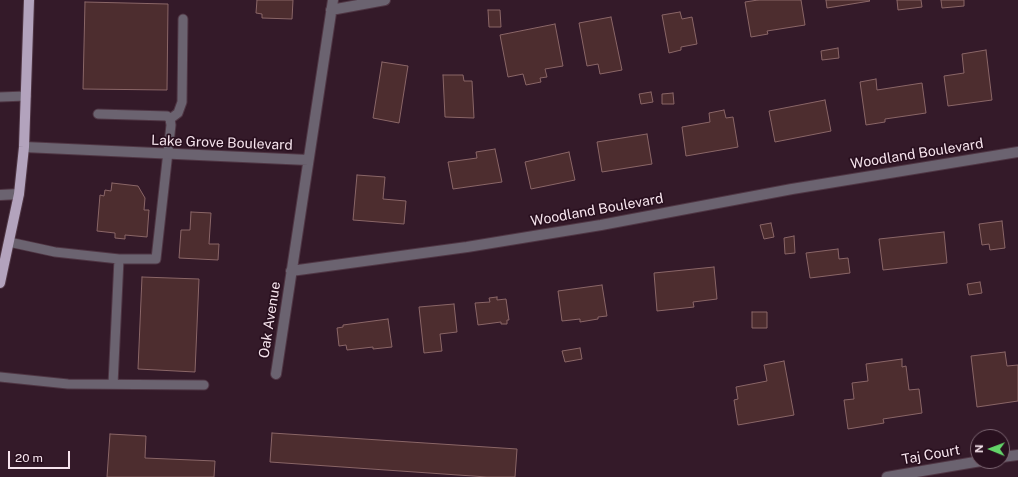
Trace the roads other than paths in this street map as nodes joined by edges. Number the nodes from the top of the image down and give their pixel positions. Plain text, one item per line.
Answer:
1 (29, 0) edge
2 (386, 0) edge
3 (332, 5) edge
4 (183, 19) dead end
5 (26, 96) junction
6 (0, 98) edge
7 (98, 114) dead end
8 (170, 119) junction
9 (24, 147) junction
10 (1018, 152) edge
11 (168, 155) junction
12 (308, 160) junction
13 (19, 194) junction
14 (0, 195) edge
15 (9, 242) junction
16 (119, 260) junction
17 (291, 271) junction
18 (0, 283) edge
19 (276, 374) dead end
20 (0, 377) edge
21 (113, 384) junction
22 (204, 385) dead end
23 (970, 463) edge
24 (887, 477) edge

1 - 5 main road
2 - 3 street, Lake Grove Boulevard
3 - 12 street, Lake Grove Boulevard
4 - 8 lane
5 - 6 lane
5 - 9 main road
7 - 8 lane
8 - 11 lane
9 - 11 street, Lake Grove Boulevard
9 - 13 main road
10 - 17 street, Woodland Boulevard
11 - 12 street, Lake Grove Boulevard
11 - 16 lane
12 - 17 street
13 - 14 street
13 - 15 main road
15 - 16 lane
15 - 18 main road
16 - 21 lane
17 - 19 street, Oak Avenue
20 - 21 lane
21 - 22 lane
23 - 24 street, Taj Court

